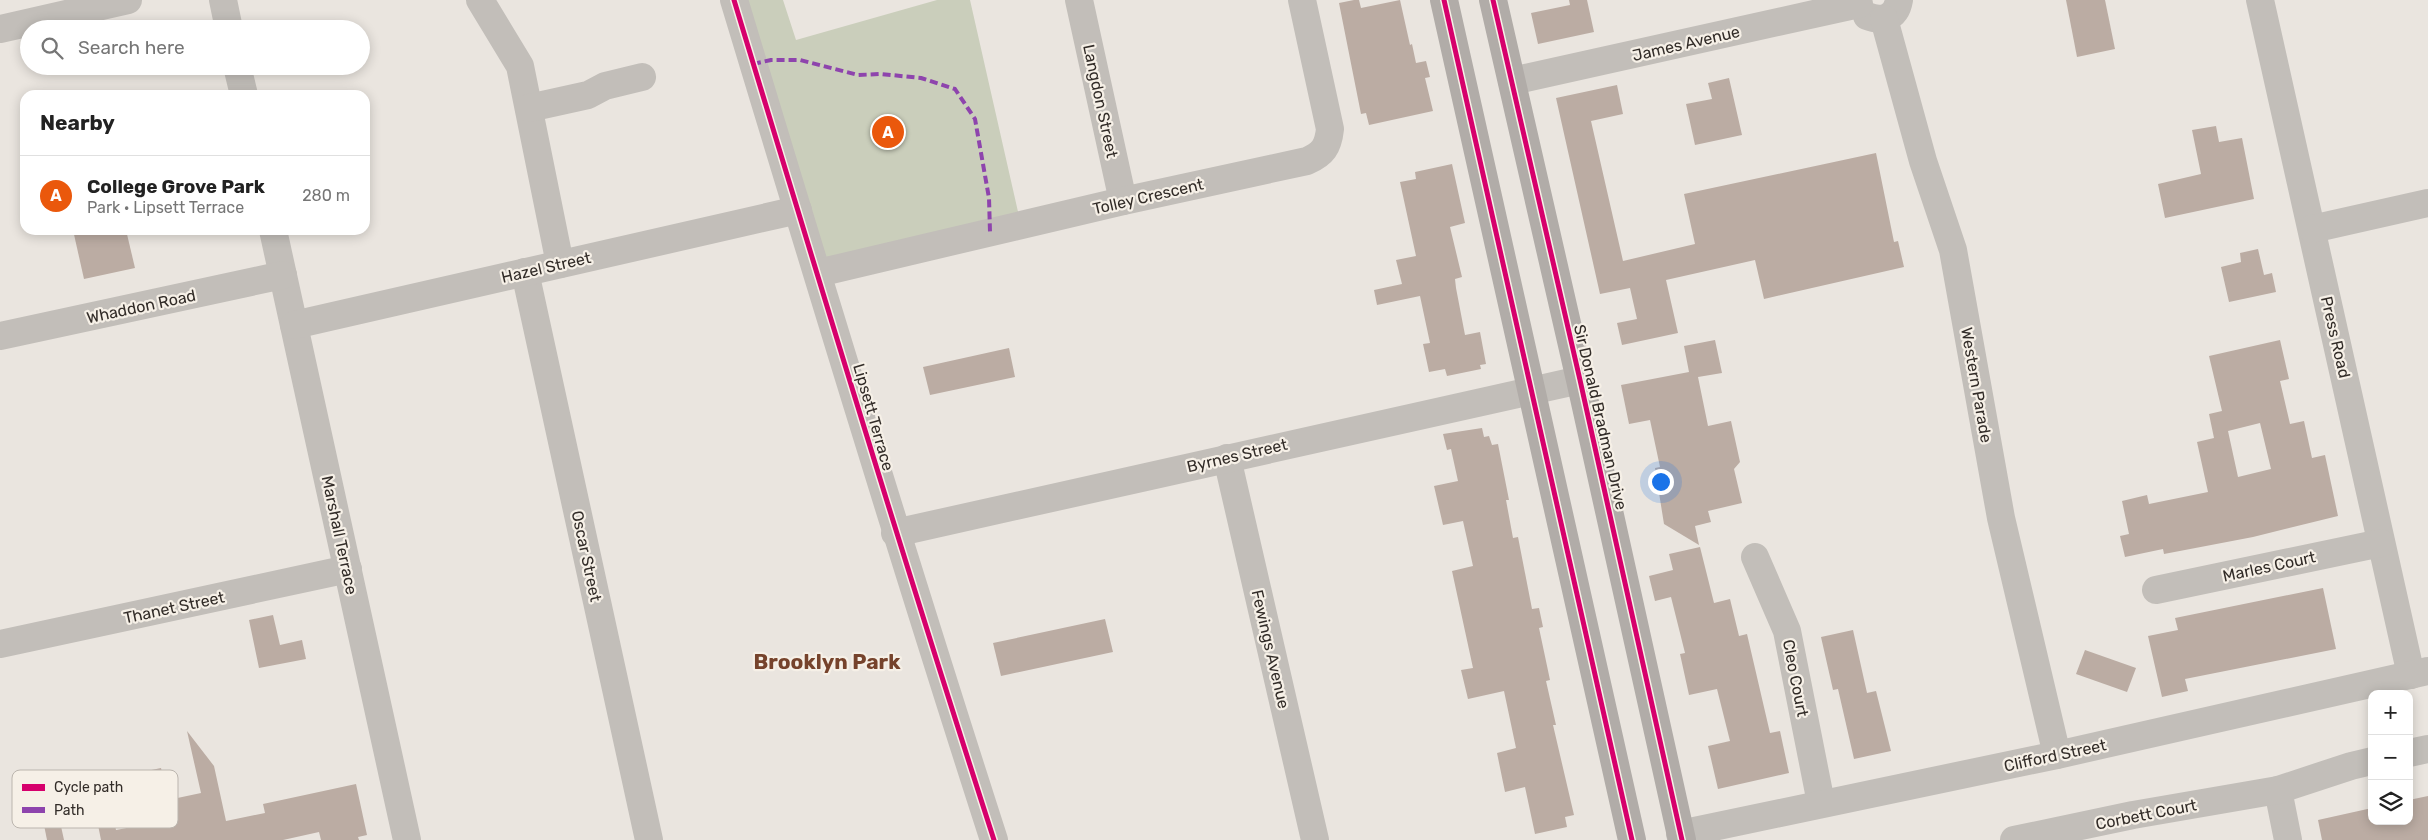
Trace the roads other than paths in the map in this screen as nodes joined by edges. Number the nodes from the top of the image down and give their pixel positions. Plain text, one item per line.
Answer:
1 (128, 0) edge
2 (223, 0) edge
3 (480, 0) edge
4 (734, 0) edge
5 (1079, 0) edge
6 (1302, 0) edge
7 (1444, 0) edge
8 (1493, 0) edge
9 (2260, 0) edge
10 (1858, 2) edge
11 (1891, 10) edge
12 (40, 20) edge
13 (227, 20) edge
14 (20, 24) edge
15 (0, 29) edge
16 (240, 75) edge
17 (642, 77) dead end
18 (1512, 81) junction
19 (243, 90) edge
20 (528, 108) junction
21 (1122, 201) junction
22 (2428, 203) edge
23 (798, 210) junction
24 (2312, 229) junction
25 (274, 235) edge
26 (560, 264) junction
27 (525, 272) junction
28 (818, 273) junction
29 (283, 275) junction
30 (294, 325) junction
31 (0, 336) edge
32 (1580, 380) junction
33 (1530, 390) junction
34 (1227, 458) junction
35 (895, 533) junction
36 (2381, 543) junction
37 (1755, 557) dead end
38 (348, 569) junction
39 (2156, 590) dead end
40 (0, 644) edge
41 (2419, 673) edge
42 (2428, 749) edge
43 (2413, 752) edge
44 (2057, 755) junction
45 (2368, 762) edge
46 (2278, 790) junction
47 (1821, 803) junction
48 (1681, 837) edge
49 (407, 840) edge
50 (649, 840) edge
51 (994, 840) edge
52 (1315, 840) edge
53 (1632, 840) edge
54 (2014, 840) edge
55 (2288, 840) edge

1 - 12 street
2 - 13 street
3 - 20 street
4 - 23 street, Lipsett Terrace
5 - 21 street, Langdon Street
6 - 21 street, Tolley Crescent
7 - 33 main road
8 - 18 main road, Sir Donald Bradman Drive
9 - 24 street, Press Road
10 - 11 street
10 - 18 street, James Avenue
11 - 44 street, Western Parade
14 - 15 street
16 - 19 street
17 - 20 street
18 - 32 main road, Sir Donald Bradman Drive
20 - 26 street
21 - 28 street, Tolley Crescent
22 - 24 street
23 - 26 street, Hazel Street
23 - 28 street, Lipsett Terrace
24 - 36 street, Press Road
25 - 29 street, Marshall Terrace
26 - 27 street, Hazel Street
27 - 30 street, Hazel Street
27 - 50 street, Oscar Street
28 - 35 street, Lipsett Terrace
29 - 30 street, Marshall Terrace
29 - 31 street, Whaddon Road
30 - 38 street, Marshall Terrace
32 - 33 street, Byrnes Street
32 - 48 main road, Sir Donald Bradman Drive
33 - 34 street, Byrnes Street
33 - 53 main road
34 - 35 street, Byrnes Street
34 - 52 street, Fewings Avenue
35 - 51 street, Lipsett Terrace
36 - 39 street, Marles Court
36 - 41 street, Press Road
37 - 47 street, Cleo Court
38 - 40 street, Thanet Street
38 - 49 street, Marshall Terrace
41 - 44 street, Clifford Street
42 - 43 street
44 - 47 street, Clifford Street
45 - 46 street, Corbett Court
46 - 54 street, Corbett Court
46 - 55 street
47 - 48 street, Clifford Street

